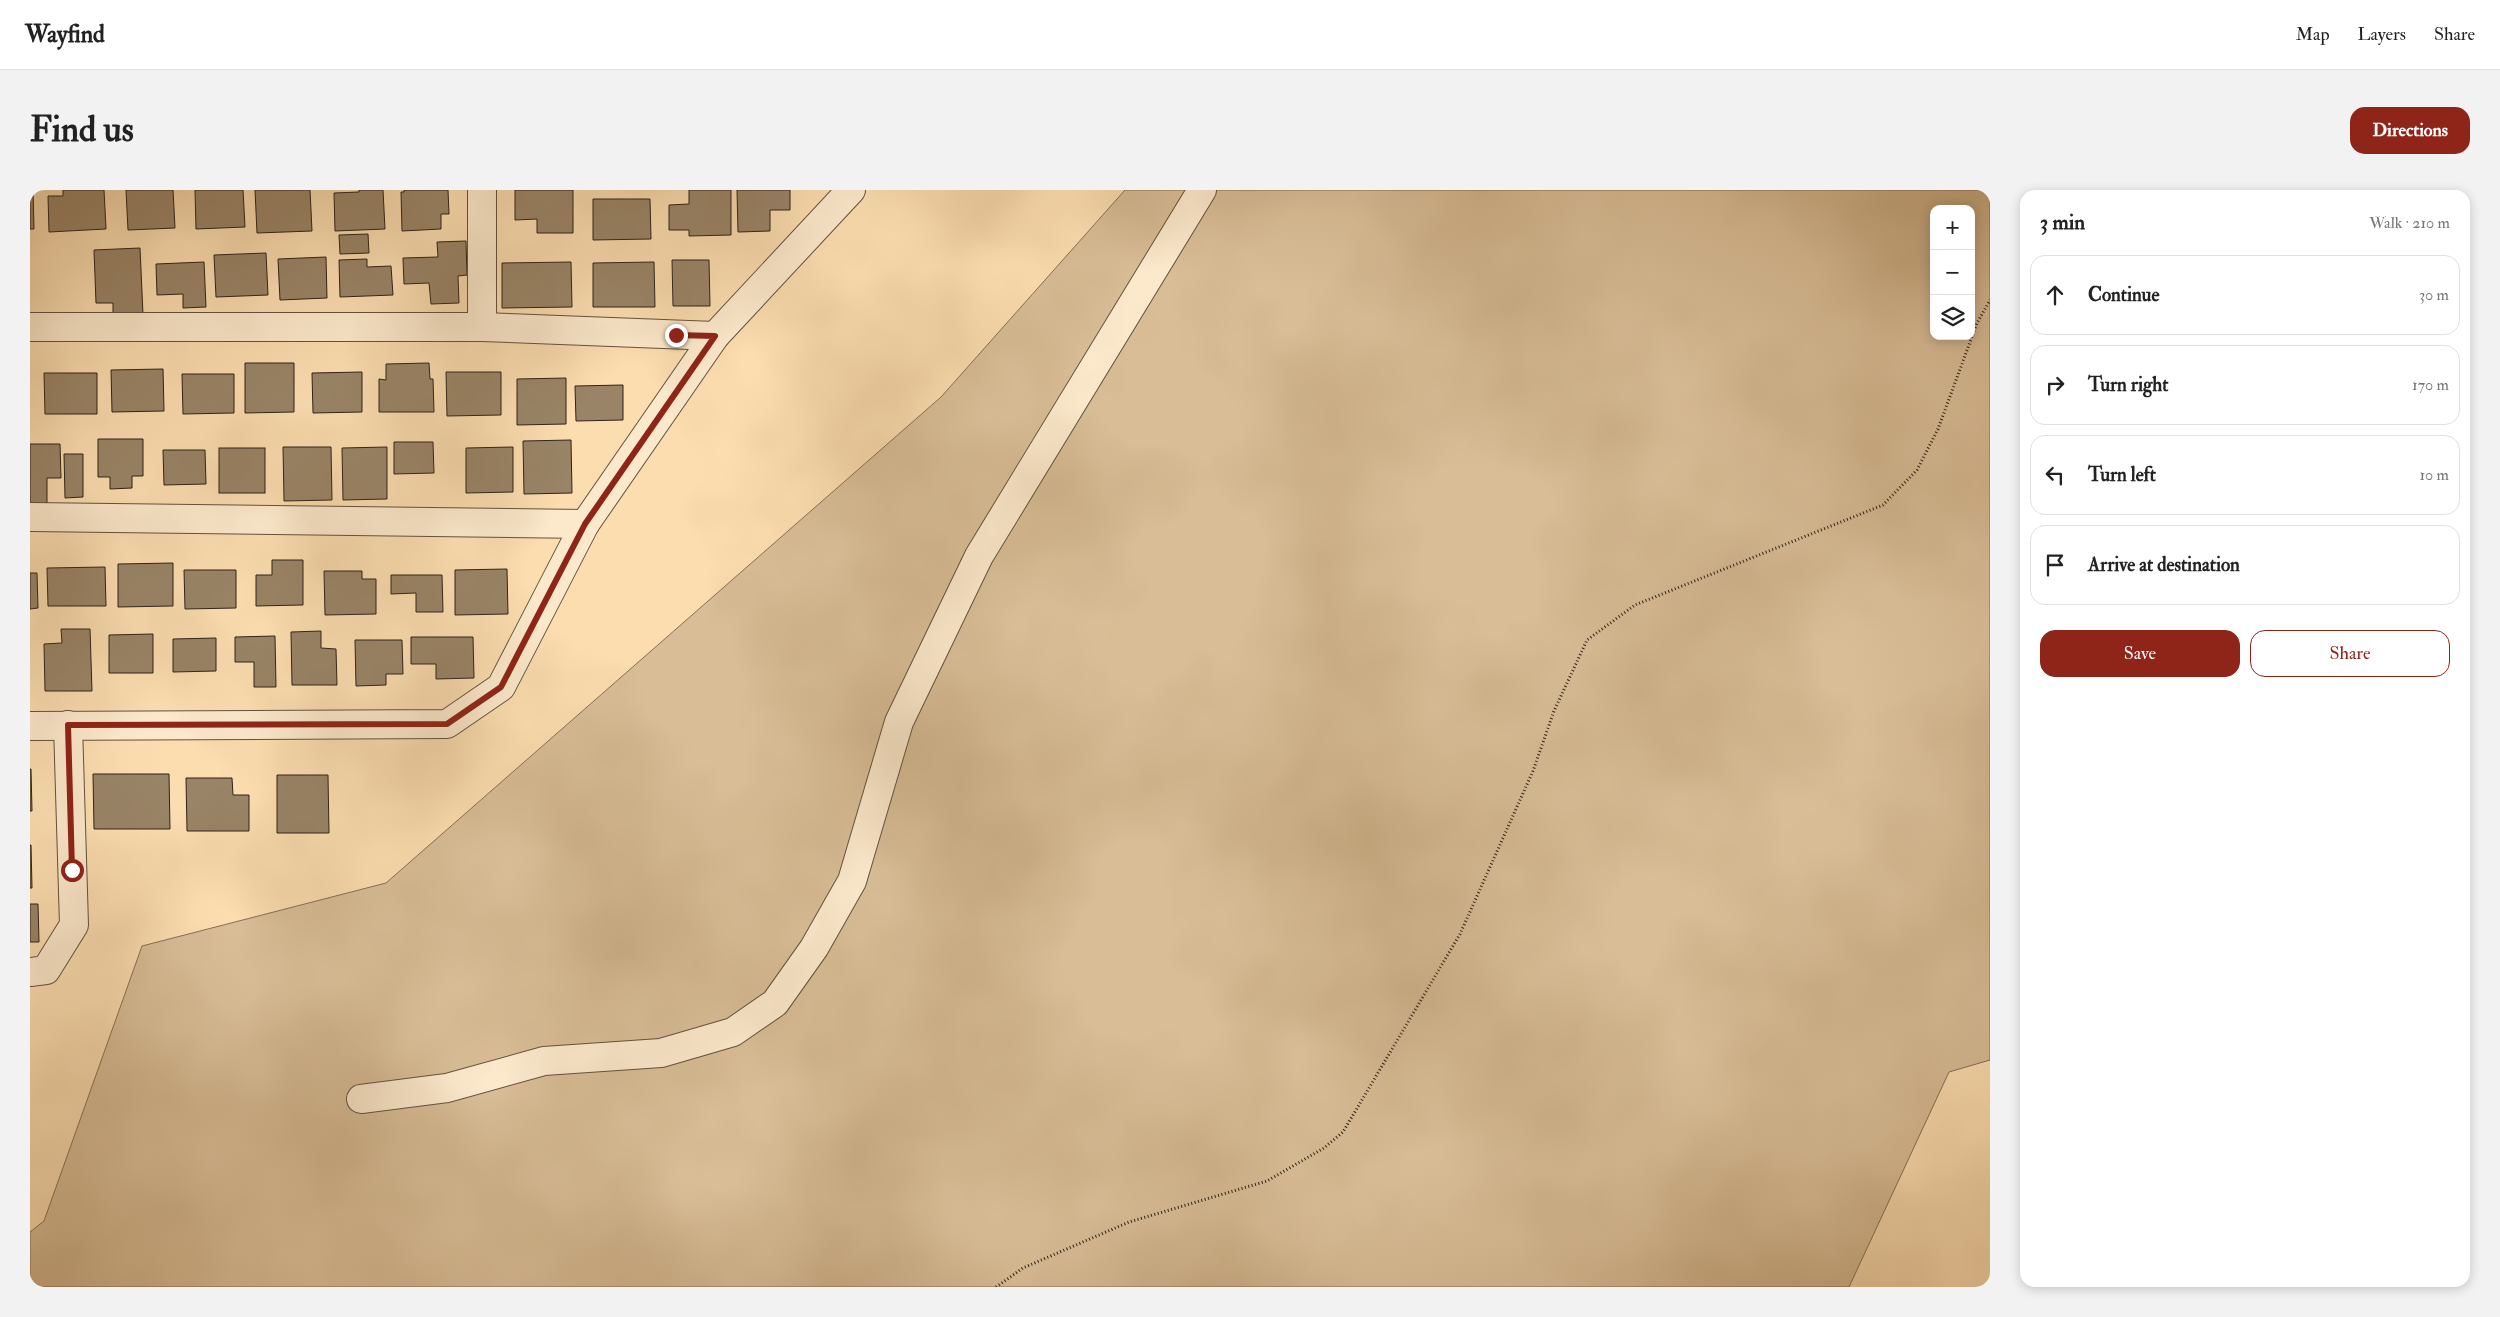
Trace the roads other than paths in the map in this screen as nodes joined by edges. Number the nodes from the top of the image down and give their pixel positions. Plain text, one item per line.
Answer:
1 (482, 190) edge
2 (851, 190) edge
3 (1202, 190) edge
4 (30, 327) edge
5 (482, 327) junction
6 (715, 336) junction
7 (30, 517) edge
8 (585, 524) junction
9 (68, 725) junction
10 (30, 726) edge
11 (30, 972) edge
12 (361, 1099) dead end

1 - 5 street
2 - 6 street
3 - 12 street
4 - 5 street
5 - 6 street
6 - 8 street
7 - 8 street
8 - 9 street
9 - 10 street
9 - 11 street

